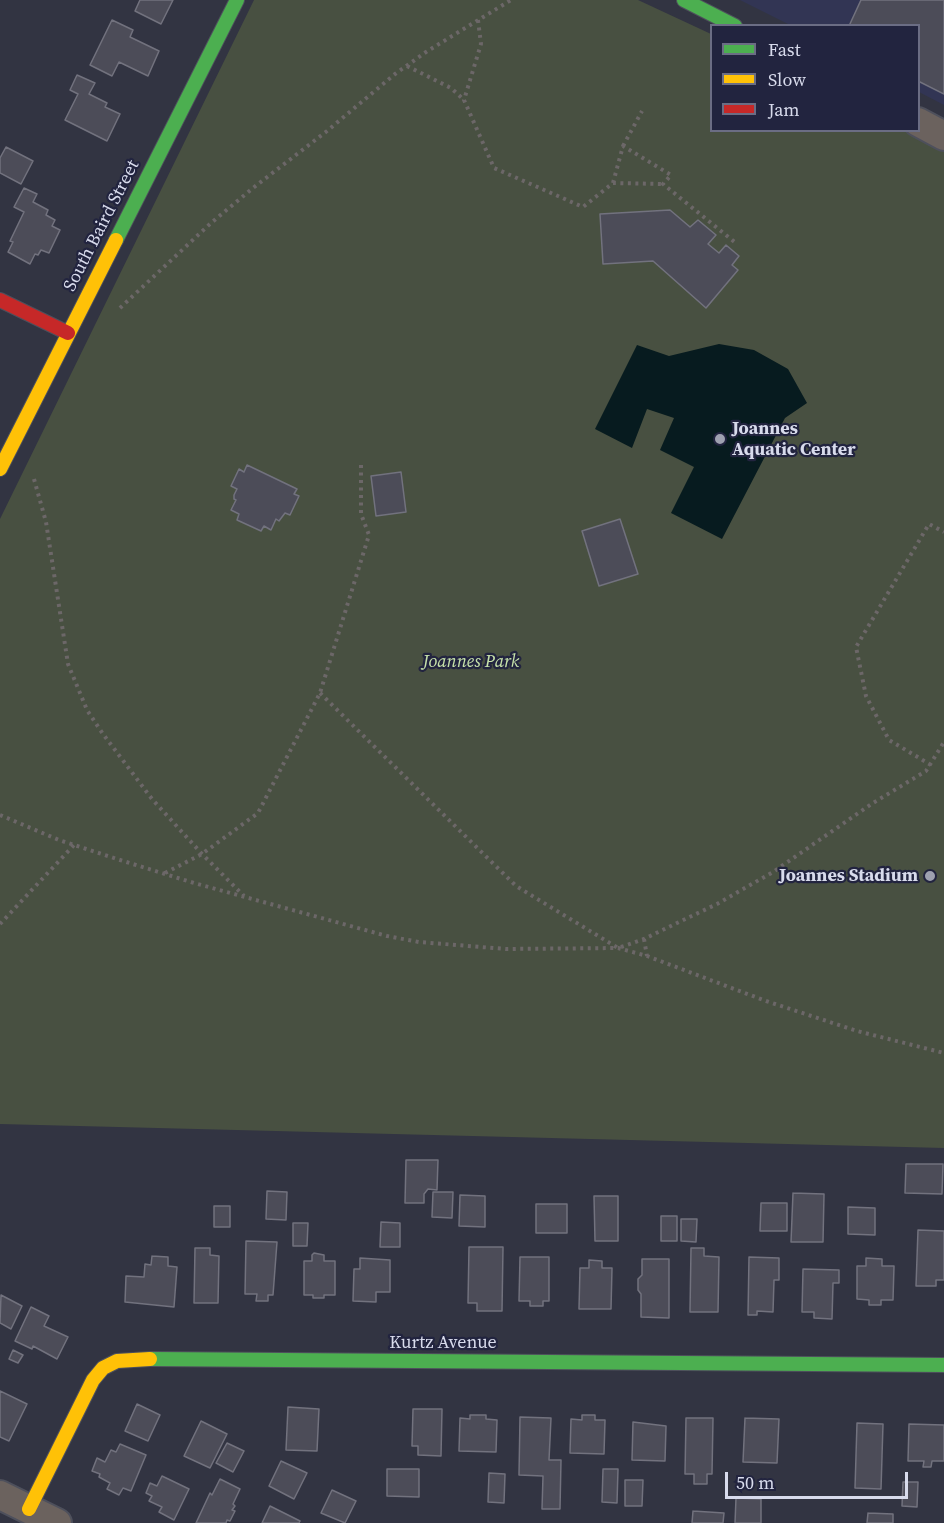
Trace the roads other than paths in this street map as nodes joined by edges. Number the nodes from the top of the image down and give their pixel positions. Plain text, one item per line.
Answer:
1 (237, 0) edge
2 (684, 0) edge
3 (731, 24) edge
4 (920, 123) edge
5 (944, 136) edge
6 (0, 300) edge
7 (68, 333) junction
8 (0, 470) edge
9 (944, 1365) edge
10 (0, 1495) edge
11 (29, 1509) junction
12 (57, 1523) edge

1 - 7 street, South Baird Street
2 - 3 street
4 - 5 street
6 - 7 street
7 - 8 street, South Baird Street
9 - 11 street, Kurtz Avenue
10 - 11 street
11 - 12 street

